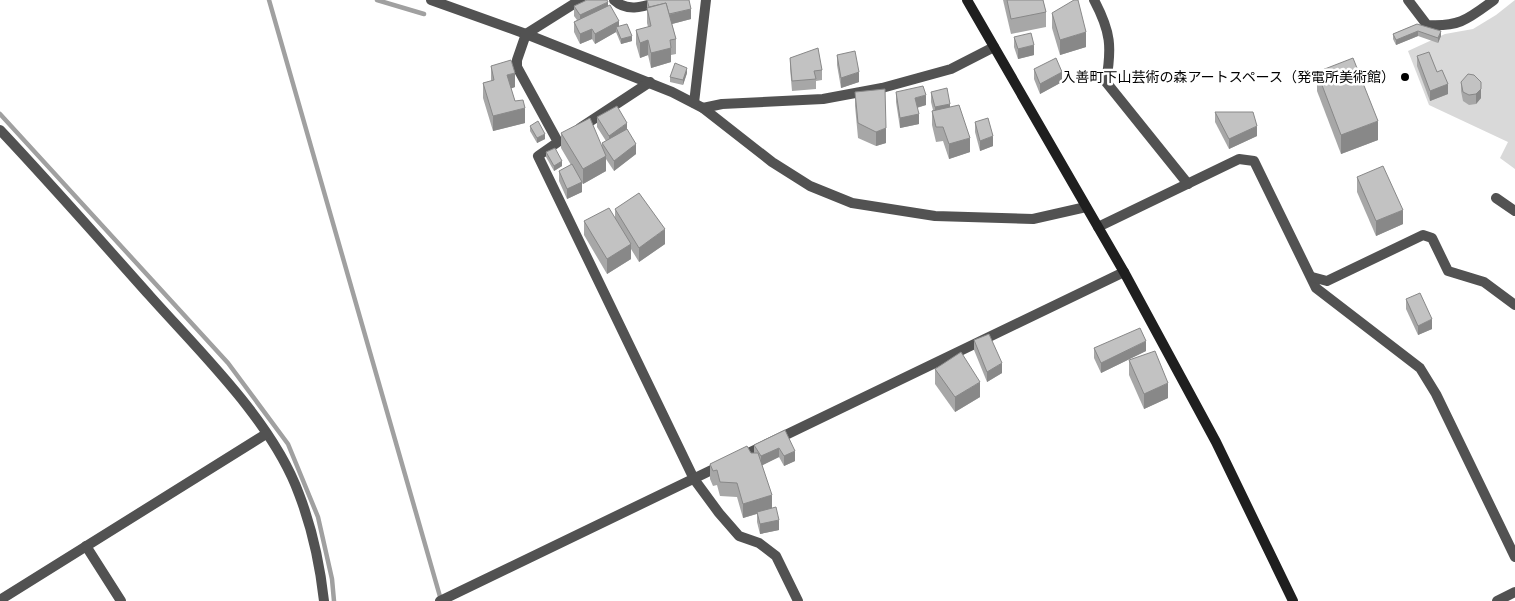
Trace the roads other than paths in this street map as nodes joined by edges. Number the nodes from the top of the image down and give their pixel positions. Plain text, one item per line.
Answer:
1 (431, 0) edge
2 (580, 0) edge
3 (614, 0) edge
4 (665, 0) edge
5 (706, 0) edge
6 (967, 0) edge
7 (1094, 0) edge
8 (1408, 0) edge
9 (1494, 0) edge
10 (454, 4) edge
11 (526, 34) junction
12 (994, 47) junction
13 (650, 82) junction
14 (698, 105) junction
15 (0, 130) edge
16 (558, 142) junction
17 (1188, 184) junction
18 (1496, 198) dead end
19 (1086, 207) junction
20 (1515, 211) edge
21 (1098, 227) junction
22 (1124, 272) junction
23 (1312, 277) junction
24 (1515, 305) edge
25 (266, 434) junction
26 (694, 479) junction
27 (86, 546) junction
28 (1515, 557) edge
29 (1515, 592) edge
30 (0, 600) edge
31 (121, 601) edge
32 (324, 601) edge
33 (440, 601) edge
34 (798, 601) edge
35 (1293, 601) edge
36 (1497, 601) edge

1 - 10 street
2 - 11 street
3 - 4 street
5 - 14 street
6 - 12 street
7 - 17 street
8 - 9 street
10 - 11 street
11 - 13 street
11 - 16 street
12 - 14 street
12 - 19 street
13 - 14 street
13 - 16 street
14 - 19 street
15 - 25 street
16 - 26 street
17 - 21 street
17 - 23 street
18 - 20 street
19 - 21 street
21 - 22 street
22 - 26 street
22 - 35 street
23 - 24 street
23 - 28 street
25 - 27 street
25 - 32 street
26 - 33 street
26 - 34 street
27 - 30 street
27 - 31 street
29 - 36 street

